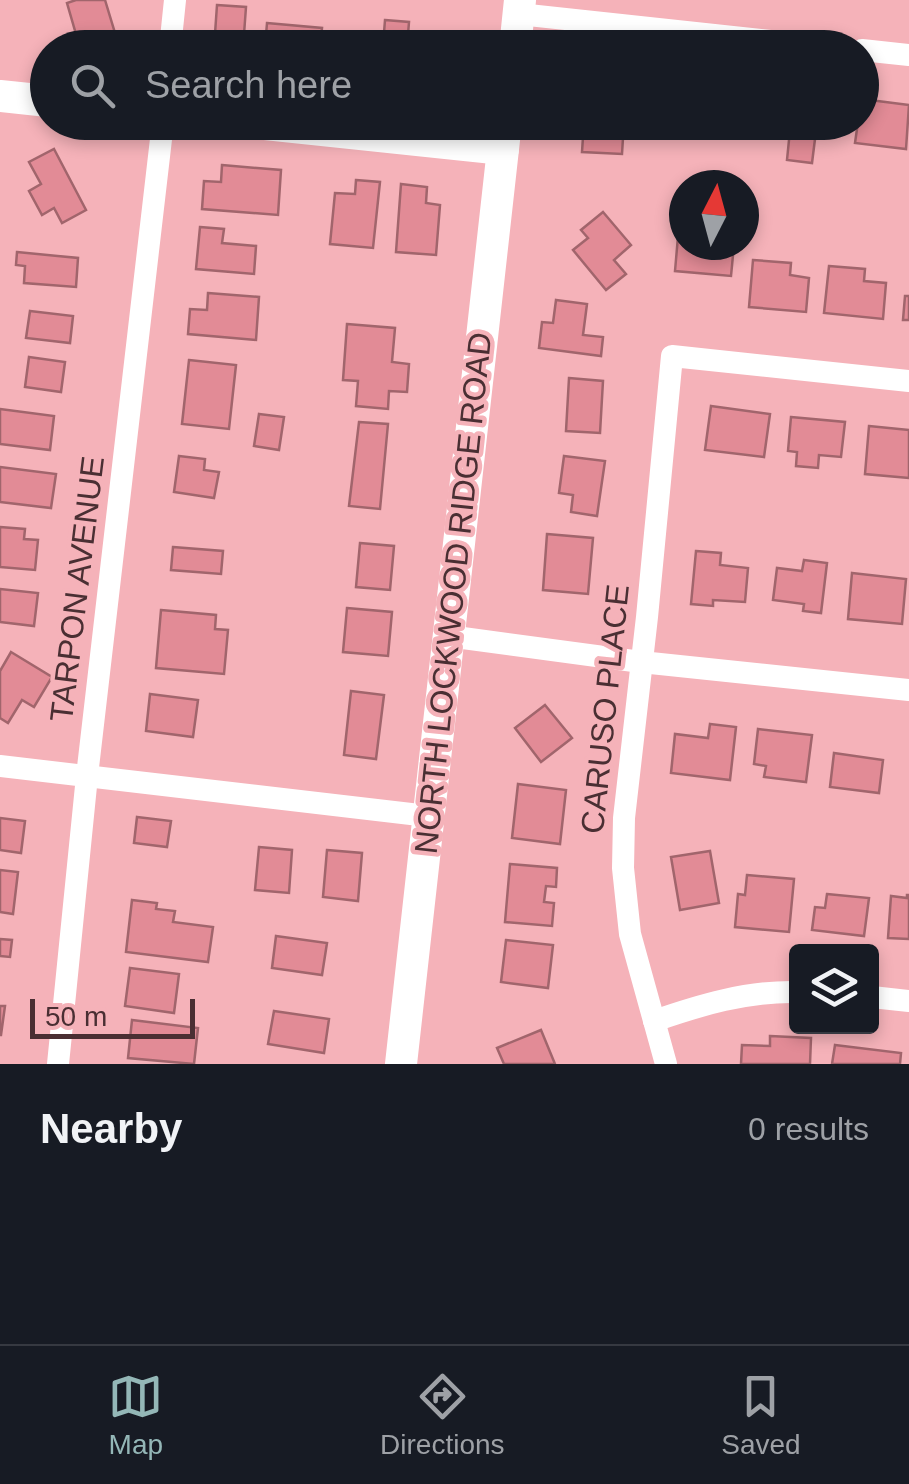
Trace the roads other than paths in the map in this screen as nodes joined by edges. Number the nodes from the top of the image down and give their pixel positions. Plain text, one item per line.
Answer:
1 (176, 0) edge
2 (520, 7) edge
3 (172, 30) edge
4 (697, 30) edge
5 (879, 52) edge
6 (909, 55) edge
7 (0, 96) edge
8 (30, 99) edge
9 (161, 140) edge
10 (505, 140) edge
11 (909, 381) edge
12 (448, 636) junction
13 (641, 662) junction
14 (909, 690) edge
15 (0, 766) edge
16 (88, 776) junction
17 (428, 816) junction
18 (789, 992) edge
19 (879, 997) edge
20 (909, 1000) edge
21 (654, 1021) junction
22 (58, 1064) edge
23 (402, 1064) edge
24 (666, 1064) edge

1 - 3 street
2 - 4 street
5 - 6 street
7 - 8 street
9 - 16 street, TARPON AVENUE
10 - 12 street, NORTH LOCKWOOD RIDGE ROAD
11 - 13 street, CARUSO PLACE
12 - 13 street
12 - 17 street, NORTH LOCKWOOD RIDGE ROAD
13 - 14 street
13 - 21 street, CARUSO PLACE
15 - 16 street
16 - 17 street
16 - 22 street, TARPON AVENUE
17 - 23 street, NORTH LOCKWOOD RIDGE ROAD
18 - 21 street
19 - 20 street
21 - 24 street, CARUSO PLACE

